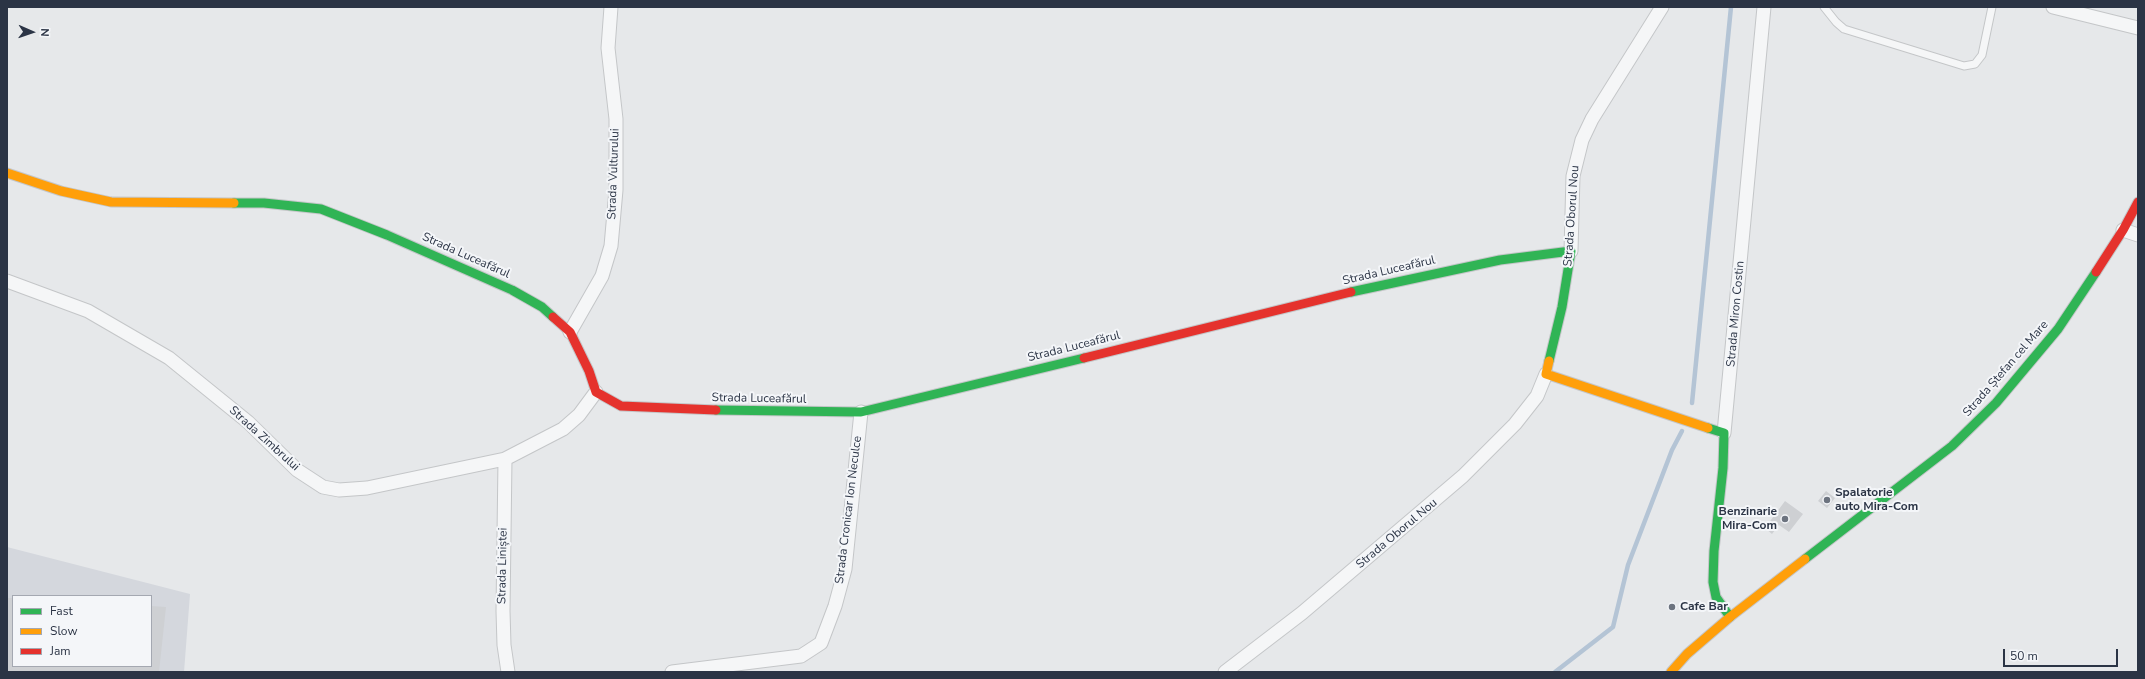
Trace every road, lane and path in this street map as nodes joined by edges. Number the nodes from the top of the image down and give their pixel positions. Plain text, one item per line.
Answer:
1 (611, 7) edge
2 (1662, 7) edge
3 (1764, 7) edge
4 (1824, 7) edge
5 (1992, 7) edge
6 (2053, 7) edge
7 (2138, 28) edge
8 (7, 173) edge
9 (2138, 202) edge
10 (2123, 230) junction
11 (2138, 235) edge
12 (1571, 251) junction
13 (7, 281) edge
14 (570, 332) junction
15 (1546, 374) junction
16 (596, 392) junction
17 (861, 412) junction
18 (1724, 433) junction
19 (505, 459) junction
20 (1730, 617) junction
21 (508, 672) edge
22 (672, 672) edge
23 (1225, 672) edge
24 (1671, 672) edge

1 - 14 street, Strada Vulturului
2 - 12 street, Strada Oborul Nou
3 - 18 street, Strada Miron Costin
4 - 5 lane
6 - 7 street
8 - 14 street, Strada Luceafărul
9 - 10 street, Strada Ștefan cel Mare
10 - 11 street
10 - 20 street, Strada Ștefan cel Mare
12 - 15 street, Strada Oborul Nou
12 - 17 street, Strada Luceafărul
13 - 19 street, Strada Zimbrului
14 - 16 street, Strada Luceafărul
15 - 18 street
15 - 23 street, Strada Oborul Nou
16 - 17 street, Strada Luceafărul
16 - 19 street, Strada Zimbrului
17 - 22 street, Strada Cronicar Ion Neculce
18 - 20 street, Strada Miron Costin
19 - 21 street, Strada Liniștei
20 - 24 street, Strada Ștefan cel Mare

